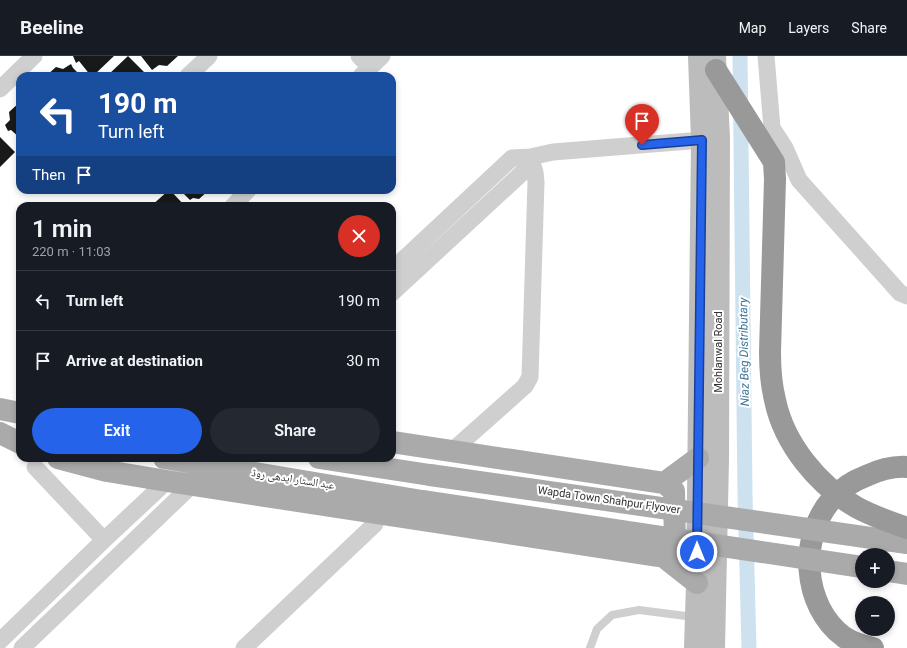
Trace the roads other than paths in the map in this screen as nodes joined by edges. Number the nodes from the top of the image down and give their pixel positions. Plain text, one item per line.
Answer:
1 (34, 56) edge
2 (209, 56) edge
3 (699, 56) edge
4 (766, 56) edge
5 (715, 63) edge
6 (18, 72) edge
7 (192, 72) edge
8 (16, 73) edge
9 (0, 89) edge
10 (702, 140) junction
11 (530, 157) junction
12 (244, 194) edge
13 (236, 202) edge
14 (396, 266) edge
15 (396, 289) edge
16 (907, 296) edge
17 (16, 408) edge
18 (0, 409) edge
19 (16, 411) edge
20 (0, 432) edge
21 (16, 434) edge
22 (16, 441) edge
23 (396, 443) edge
24 (453, 450) junction
25 (698, 458) junction
26 (73, 462) edge
27 (188, 462) edge
28 (344, 462) edge
29 (34, 467) dead end
30 (907, 467) edge
31 (167, 481) junction
32 (664, 482) junction
33 (193, 484) junction
34 (377, 513) junction
35 (907, 528) edge
36 (104, 540) junction
37 (907, 543) edge
38 (664, 557) junction
39 (855, 566) edge
40 (895, 572) edge
41 (907, 574) edge
42 (697, 583) junction
43 (695, 617) junction
44 (0, 641) edge
45 (22, 648) edge
46 (244, 648) edge
47 (590, 648) edge
48 (695, 648) edge
49 (714, 648) edge
50 (873, 648) edge

1 - 6 street
2 - 7 street
3 - 10 main road, Mohlanwal Road
4 - 16 street
5 - 35 highway, bridge
5 - 49 main road, Mohlanwal Road
8 - 9 street
10 - 11 street
10 - 25 main road, Mohlanwal Road
11 - 14 street
11 - 15 street
11 - 24 street
12 - 13 street
17 - 18 main road
18 - 19 main road
20 - 21 main road
20 - 22 main road
23 - 24 main road
24 - 32 main road
25 - 32 main road
25 - 42 main road, Mohlanwal Road
26 - 31 main road
27 - 39 main road, عبد الستار ایدھی روڈ, bridge
28 - 37 main road, Wapda Town Shahpur Flyover, bridge
29 - 36 street
30 - 50 highway
31 - 33 main road
31 - 36 street
32 - 38 main road
33 - 34 main road
33 - 45 street
34 - 38 main road
34 - 46 street
36 - 44 street
38 - 42 main road
40 - 41 main road
42 - 43 main road, Mohlanwal Road
43 - 47 lane
43 - 48 main road, Mohlanwal Road

